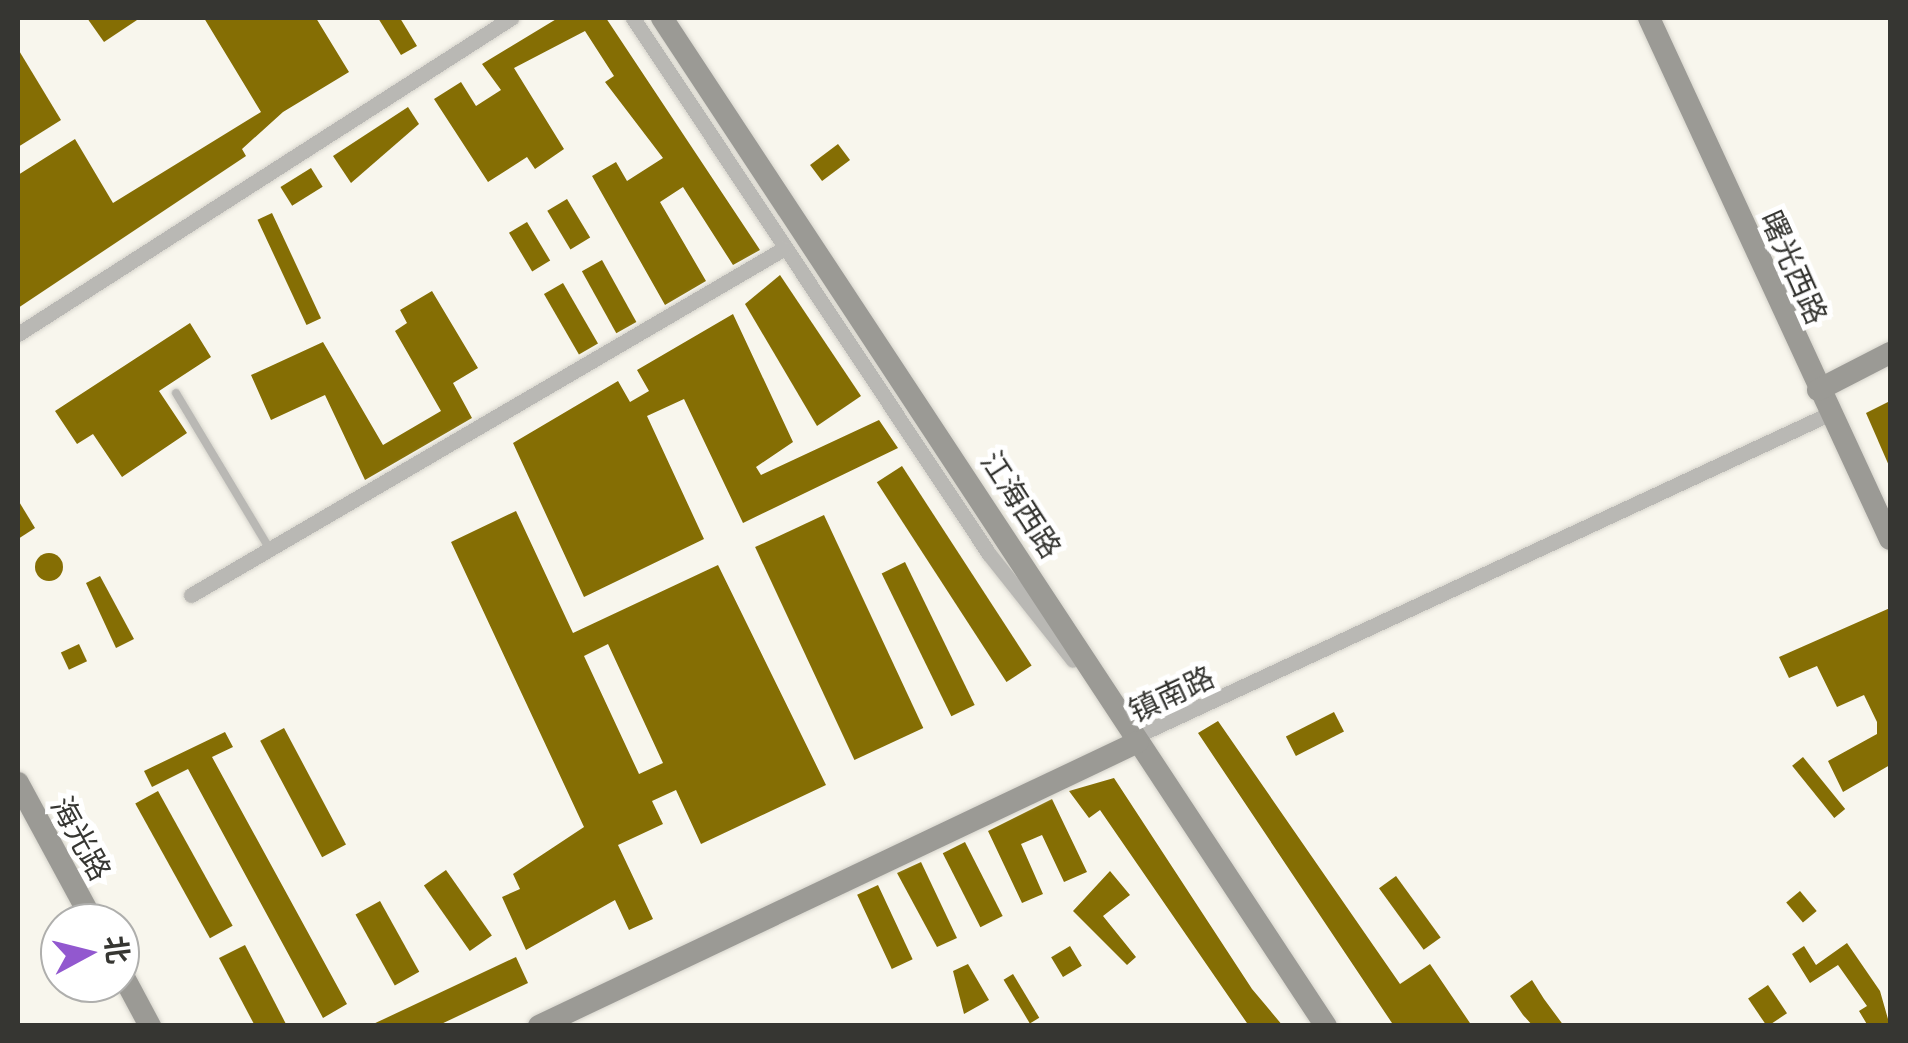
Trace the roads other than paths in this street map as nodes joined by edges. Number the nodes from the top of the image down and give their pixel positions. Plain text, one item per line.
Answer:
1 (511, 18) edge
2 (633, 18) edge
3 (662, 18) edge
4 (1648, 18) edge
5 (783, 248) junction
6 (18, 334) edge
7 (1890, 353) edge
8 (1818, 390) junction
9 (176, 393) dead end
10 (1829, 414) junction
11 (1890, 539) edge
12 (272, 552) junction
13 (191, 596) dead end
14 (1138, 742) junction
15 (18, 782) edge
16 (83, 903) edge
17 (138, 1003) edge
18 (150, 1026) edge
19 (539, 1026) edge
20 (1326, 1026) edge

1 - 6 street
2 - 5 street
3 - 14 street, 江海西路
4 - 8 street, 曙光西路
5 - 12 street
5 - 14 street
7 - 8 street
8 - 10 street, 曙光西路
9 - 12 lane
10 - 11 street, 曙光西路
10 - 14 street, 镇南路
12 - 13 street
14 - 19 street, 镇南路
14 - 20 street, 江海西路
15 - 16 street, 海光路
17 - 18 street

